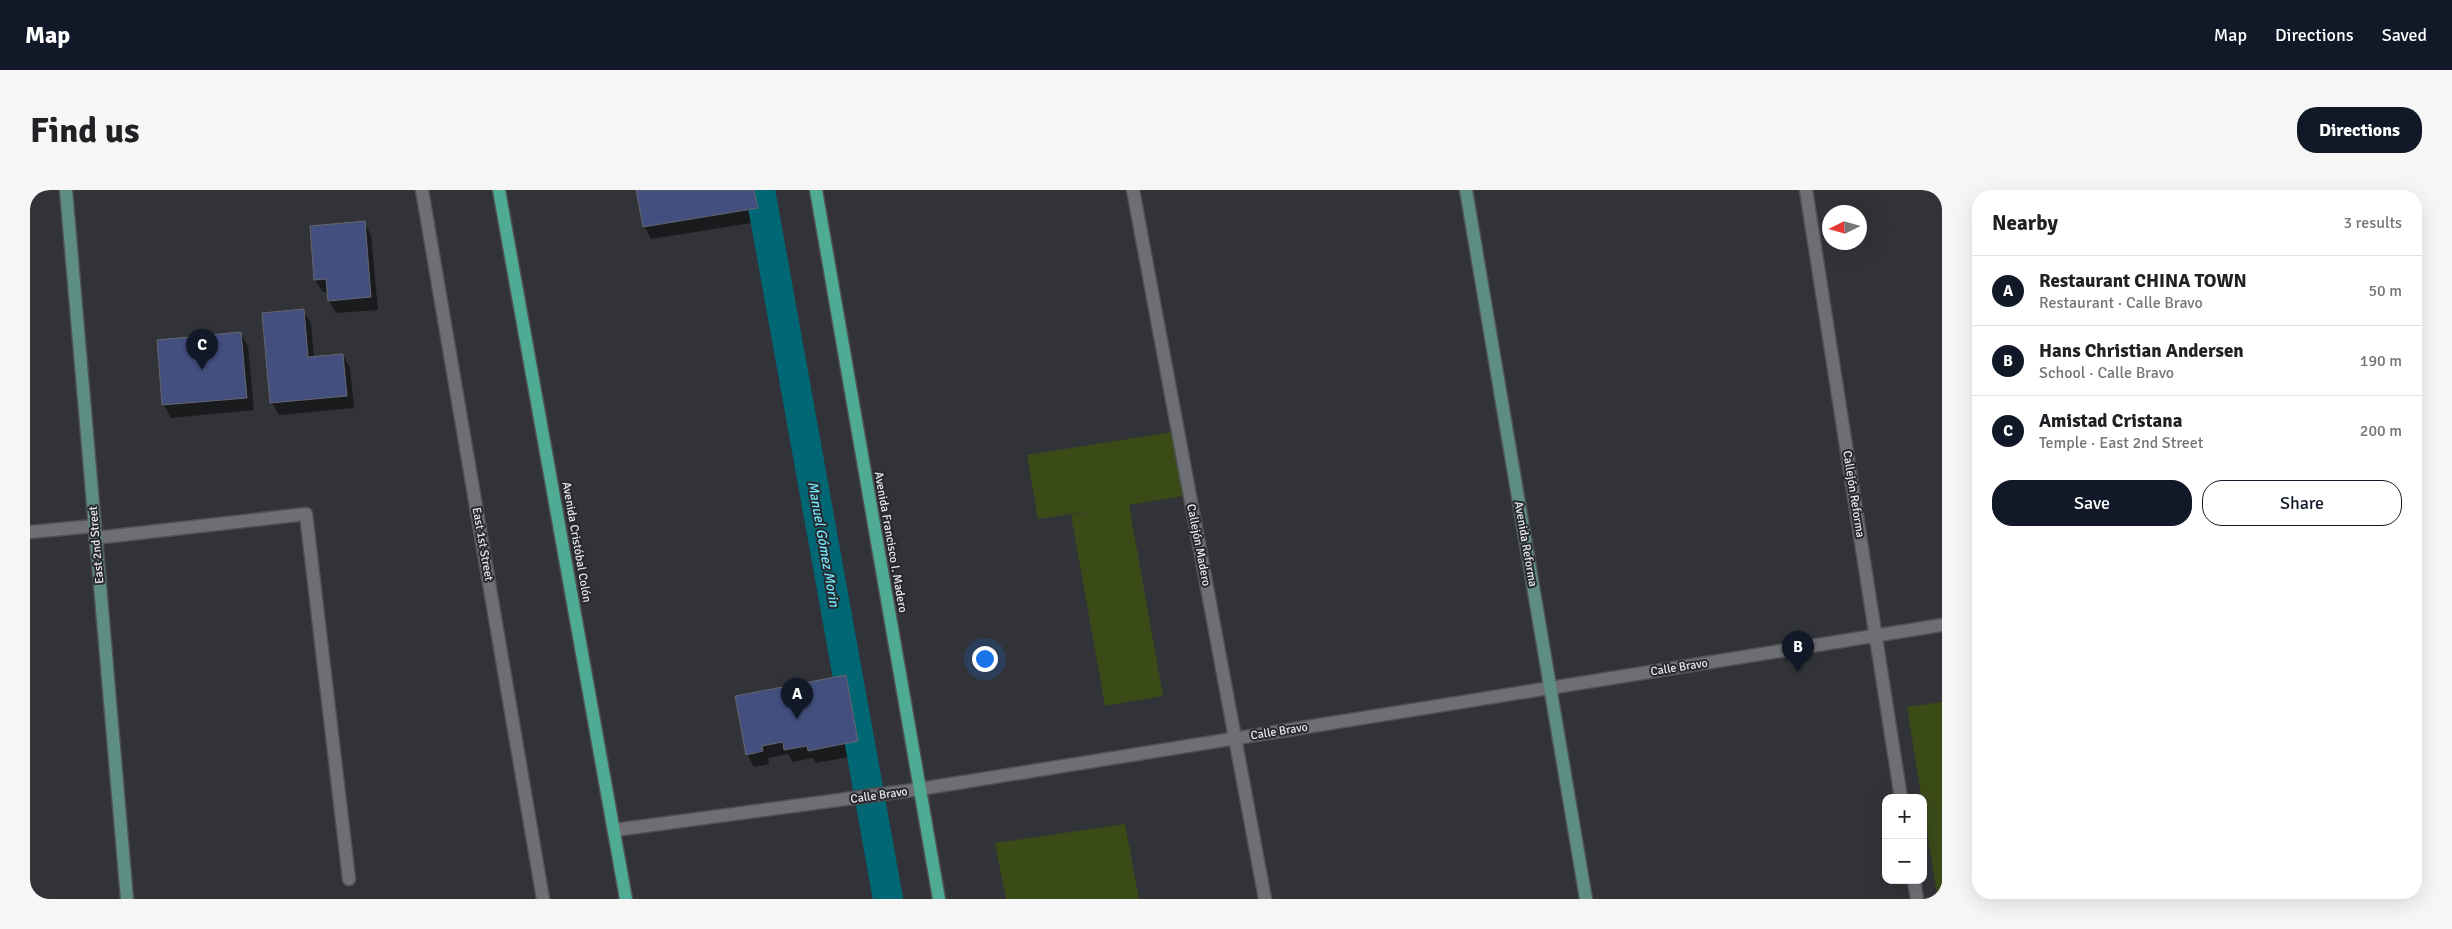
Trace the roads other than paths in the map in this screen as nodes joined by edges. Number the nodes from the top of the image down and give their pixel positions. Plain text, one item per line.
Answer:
1 (66, 190) edge
2 (422, 190) edge
3 (499, 190) edge
4 (816, 190) edge
5 (1133, 190) edge
6 (1466, 190) edge
7 (1806, 190) edge
8 (30, 532) edge
9 (94, 532) junction
10 (1942, 625) edge
11 (1876, 634) junction
12 (1551, 689) junction
13 (1236, 738) junction
14 (920, 789) junction
15 (1900, 794) edge
16 (615, 830) junction
17 (349, 879) dead end
18 (1915, 884) edge
19 (127, 899) edge
20 (543, 899) edge
21 (626, 899) edge
22 (939, 899) edge
23 (1265, 899) edge
24 (1586, 899) edge
25 (1917, 899) edge

1 - 9 main road, East 2nd Street
2 - 20 street, East 1st Street
3 - 16 main road, Avenida Cristóbal Colón
4 - 14 main road, Avenida Francisco I. Madero
5 - 13 street, Callejón Madero
6 - 12 main road, Avenida Reforma
7 - 11 street, Callejón Reforma
8 - 9 street
9 - 17 street
9 - 19 main road, East 2nd Street
10 - 11 street, Calle Bravo
11 - 12 street, Calle Bravo
11 - 15 street, Callejón Reforma
12 - 13 street, Calle Bravo
12 - 24 main road, Avenida Reforma
13 - 14 street, Calle Bravo
13 - 23 street, Callejón Madero
14 - 16 street, Calle Bravo
14 - 22 main road, Avenida Francisco I. Madero
16 - 21 main road, Avenida Cristóbal Colón
18 - 25 street

